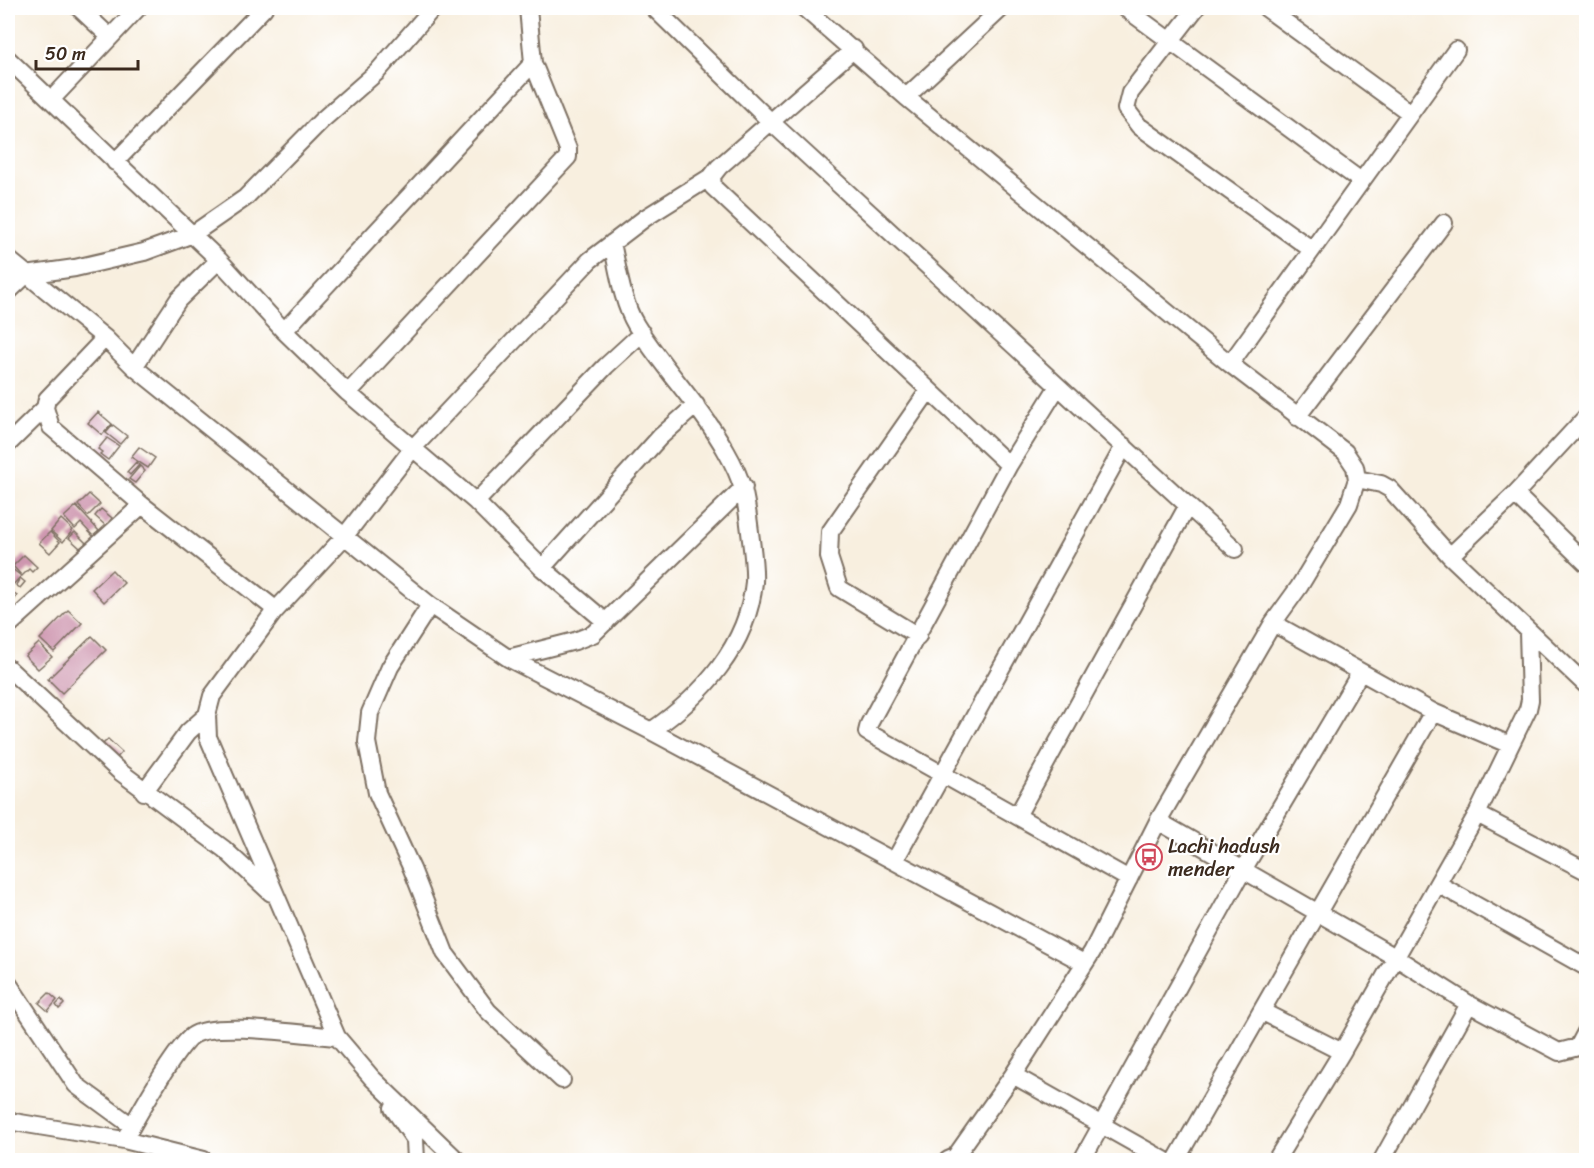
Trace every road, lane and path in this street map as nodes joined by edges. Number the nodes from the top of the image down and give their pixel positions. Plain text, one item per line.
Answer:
1 (79, 8) edge
2 (138, 8) edge
3 (264, 8) edge
4 (433, 8) edge
5 (528, 8) edge
6 (654, 8) edge
7 (804, 8) edge
8 (1125, 8) edge
9 (1196, 8) edge
10 (1266, 8) edge
11 (994, 9) edge
12 (110, 37) junction
13 (1170, 42) junction
14 (854, 49) junction
15 (1456, 50) dead end
16 (8, 59) edge
17 (533, 63) junction
18 (906, 97) junction
19 (51, 100) junction
20 (1410, 112) junction
21 (772, 123) junction
22 (115, 162) junction
23 (712, 176) junction
24 (1361, 181) junction
25 (1444, 223) dead end
26 (192, 234) junction
27 (612, 243) junction
28 (1311, 249) junction
29 (8, 260) edge
30 (219, 260) junction
31 (26, 275) junction
32 (8, 292) edge
33 (284, 331) junction
34 (642, 333) junction
35 (105, 339) junction
36 (1230, 364) junction
37 (134, 367) junction
38 (1058, 386) junction
39 (928, 390) junction
40 (348, 393) junction
41 (696, 405) junction
42 (45, 408) junction
43 (1297, 417) junction
44 (1587, 417) edge
45 (8, 444) edge
46 (1124, 446) junction
47 (412, 448) junction
48 (1009, 465) junction
49 (1357, 479) junction
50 (744, 488) junction
51 (1515, 494) junction
52 (476, 502) junction
53 (142, 505) junction
54 (1188, 505) junction
55 (344, 537) junction
56 (1236, 549) dead end
57 (1450, 556) junction
58 (1587, 563) edge
59 (542, 568) junction
60 (430, 605) junction
61 (274, 612) junction
62 (606, 622) junction
63 (1273, 623) junction
64 (8, 626) edge
65 (1528, 632) junction
66 (918, 636) junction
67 (508, 658) junction
68 (8, 668) edge
69 (1360, 673) junction
70 (1587, 686) edge
71 (1433, 712) junction
72 (207, 715) junction
73 (651, 730) junction
74 (1510, 745) junction
75 (943, 776) junction
76 (144, 792) junction
77 (1478, 814) junction
78 (1017, 816) junction
79 (1158, 821) junction
80 (895, 860) junction
81 (1243, 870) junction
82 (1587, 871) edge
83 (1129, 879) junction
84 (1438, 884) junction
85 (277, 899) junction
86 (1316, 912) junction
87 (1395, 957) junction
88 (1084, 963) junction
89 (1587, 967) edge
90 (8, 983) edge
91 (1469, 1004) junction
92 (1263, 1012) junction
93 (1587, 1032) edge
94 (337, 1037) junction
95 (1342, 1052) junction
96 (1013, 1075) junction
97 (372, 1078) junction
98 (562, 1080) dead end
99 (8, 1121) edge
100 (1101, 1126) junction
101 (128, 1133) junction
102 (953, 1159) edge
103 (204, 1161) edge
104 (416, 1161) edge
105 (457, 1161) edge
106 (1082, 1161) edge
107 (1164, 1161) edge
108 (1176, 1161) edge
109 (1276, 1161) edge
110 (1382, 1161) edge

1 - 12 street
2 - 12 street
3 - 22 street
4 - 26 street
5 - 17 street
6 - 21 street
7 - 14 street
8 - 13 street
9 - 13 street
10 - 20 street
11 - 18 street
12 - 19 street
13 - 24 street
13 - 28 street
14 - 18 street
14 - 21 street
15 - 20 street
16 - 19 street
17 - 33 street
17 - 40 street
18 - 36 street
19 - 22 street
20 - 24 street
21 - 23 street
21 - 38 street
22 - 26 street
23 - 27 street
23 - 39 street
24 - 28 street
25 - 43 street
26 - 30 street
26 - 31 street
27 - 34 street
27 - 47 street
28 - 36 street
29 - 31 street
30 - 33 street
30 - 37 street
31 - 32 street
31 - 35 street
33 - 40 street
34 - 41 street
34 - 52 street
35 - 37 street
35 - 42 street
36 - 43 street
37 - 55 street
38 - 46 street
38 - 48 street
39 - 48 street
39 - 66 street
40 - 47 street
41 - 50 street
41 - 59 street
42 - 45 street
42 - 53 street
43 - 49 street
44 - 51 street
46 - 54 street
46 - 75 street
47 - 52 street
47 - 55 street
48 - 66 street
49 - 57 street
49 - 63 street
50 - 62 street
50 - 73 street
51 - 57 street
51 - 58 street
52 - 59 street
53 - 61 street
53 - 64 street
54 - 56 street
54 - 78 street
55 - 60 street
55 - 61 street
57 - 65 street
59 - 62 street
60 - 67 street
60 - 98 street
61 - 72 street
62 - 67 street
63 - 69 street
63 - 79 street
65 - 70 street
65 - 74 street
66 - 75 street
67 - 73 street
68 - 76 street
69 - 71 street
69 - 81 street
71 - 74 street
71 - 86 street
72 - 76 street
72 - 85 street
73 - 80 street
74 - 77 street
75 - 78 street
75 - 80 street
76 - 85 street
77 - 82 street
77 - 84 street
78 - 83 street
79 - 81 street
79 - 83 street
80 - 88 street
81 - 86 street
81 - 100 street
83 - 88 street
84 - 87 street
84 - 89 street
85 - 94 street
86 - 87 street
86 - 92 street
87 - 91 street
87 - 95 street
88 - 96 street
90 - 101 street
91 - 93 street
91 - 110 street
92 - 95 street
92 - 108 street
94 - 97 street
94 - 101 street
95 - 109 street
96 - 100 street
96 - 102 street
97 - 104 street
97 - 105 street
99 - 101 street
100 - 106 street
100 - 107 street
101 - 103 street

